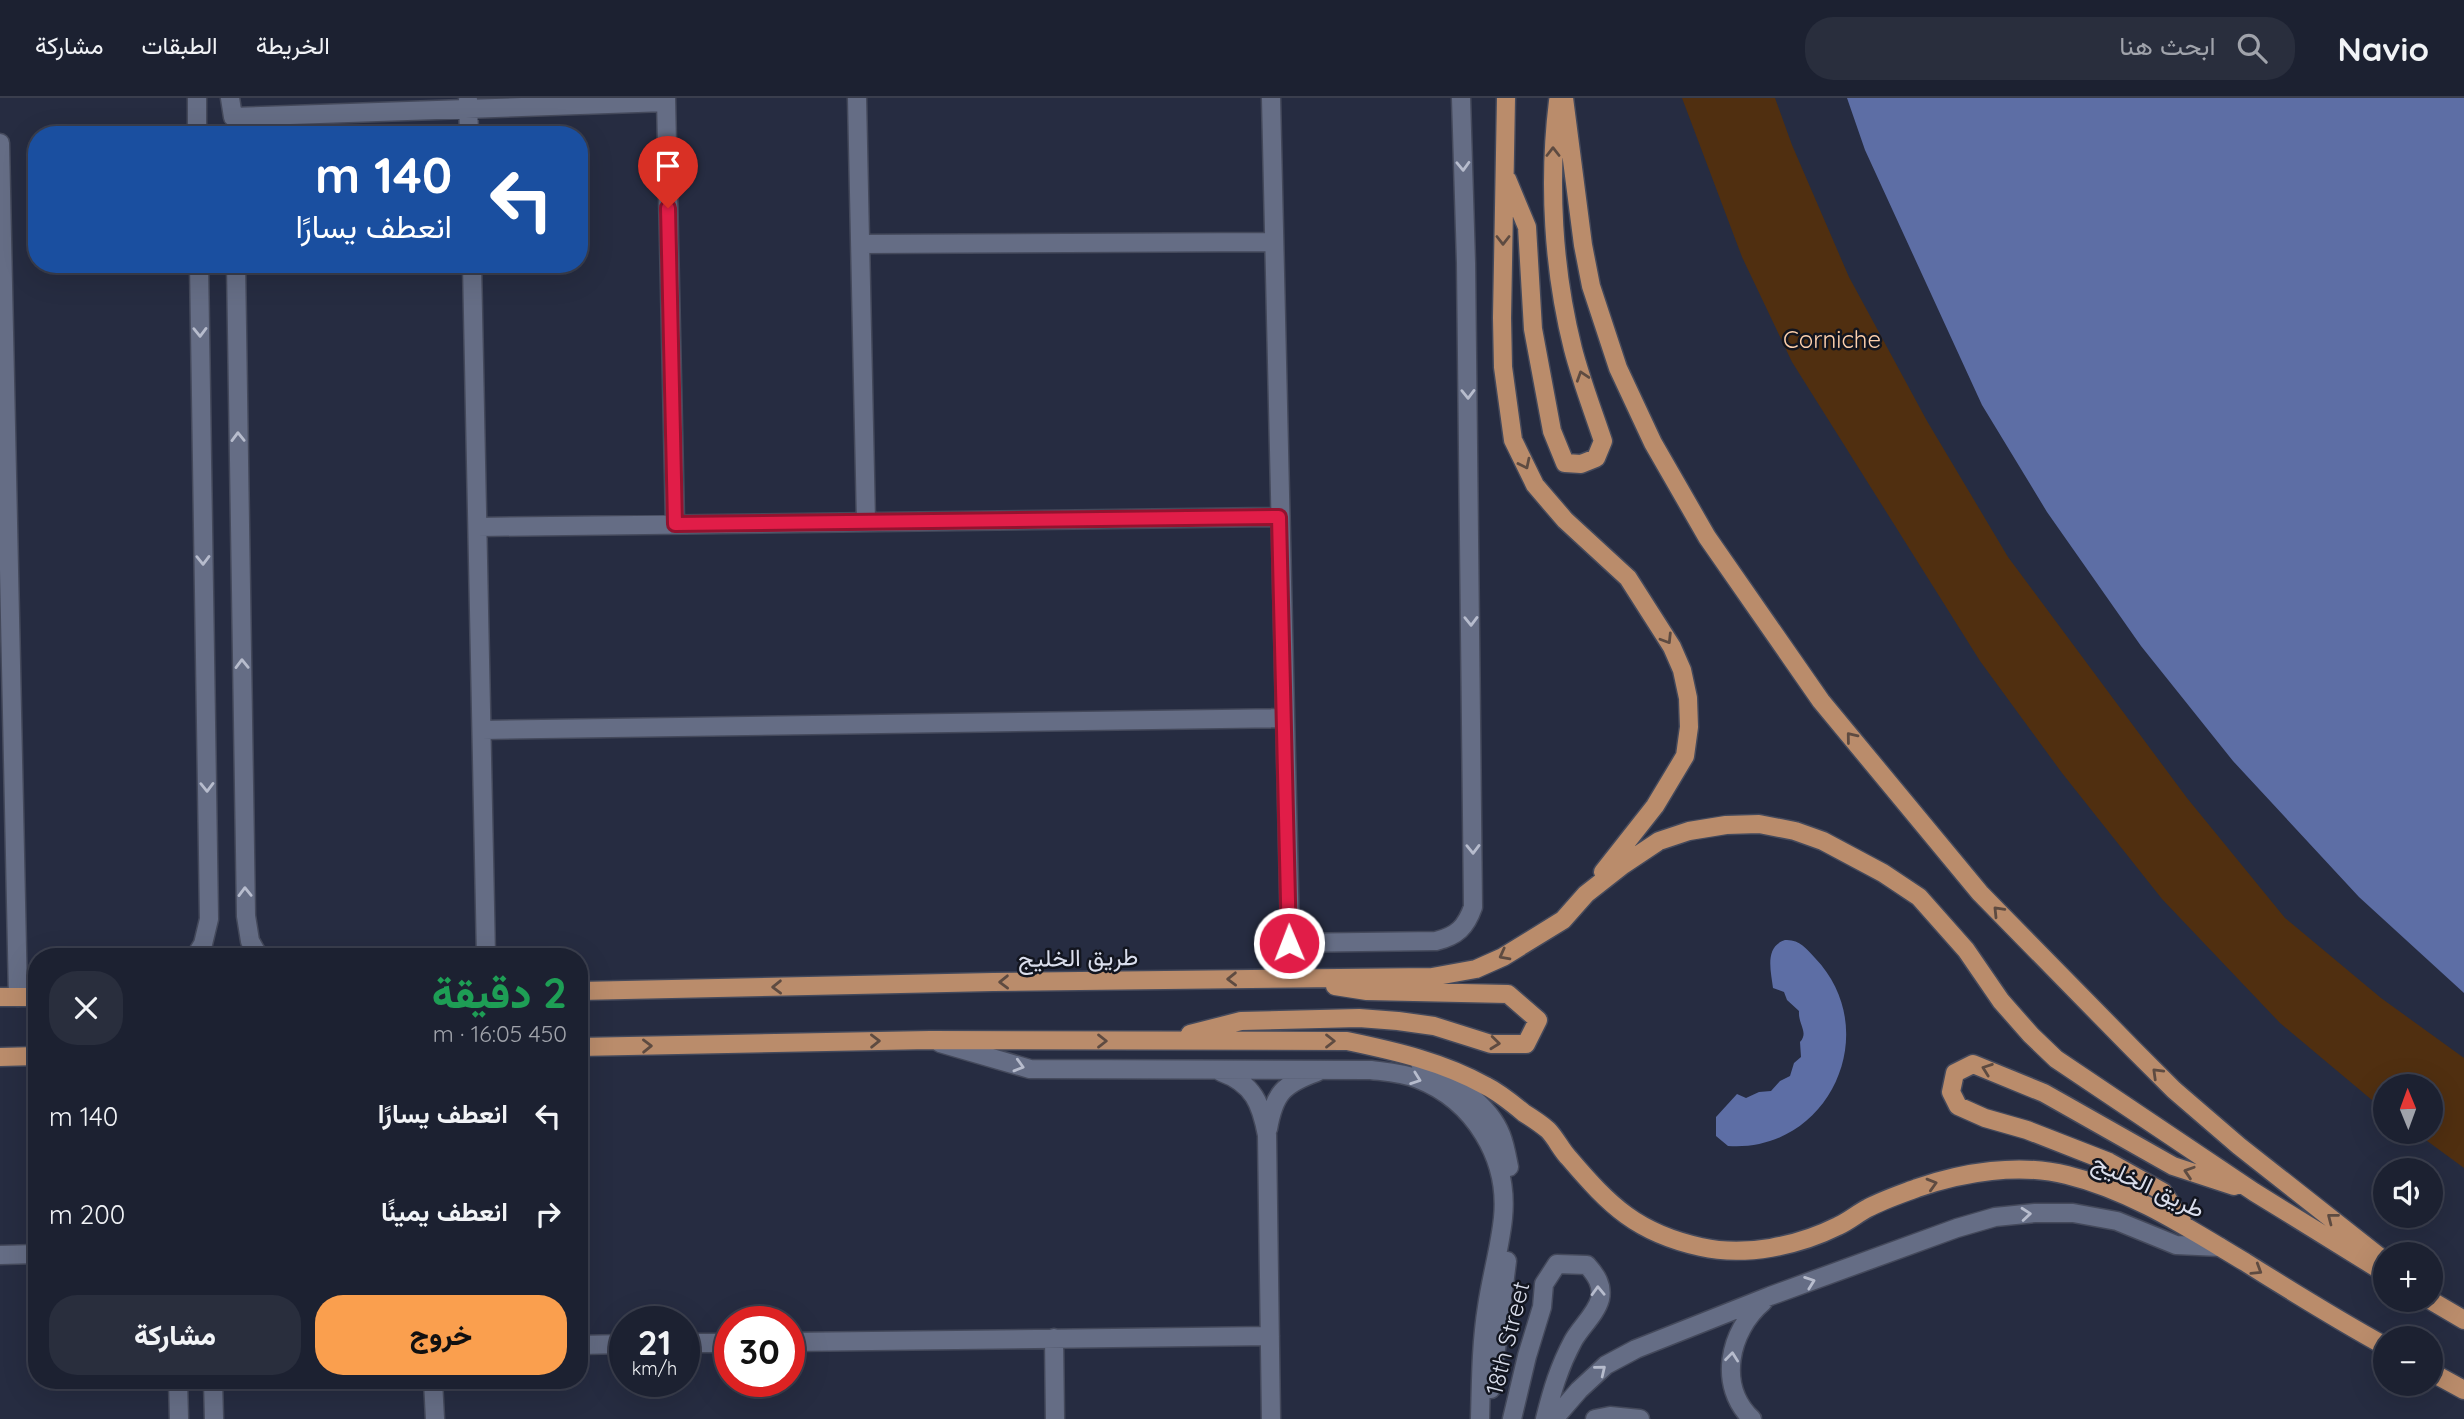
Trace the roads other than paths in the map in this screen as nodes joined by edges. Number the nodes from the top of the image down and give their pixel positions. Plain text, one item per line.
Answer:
1 (197, 98) edge
2 (232, 98) edge
3 (857, 98) edge
4 (1271, 98) edge
5 (1461, 98) edge
6 (1506, 98) edge
7 (1559, 98) edge
8 (1564, 98) edge
9 (666, 100) edge
10 (468, 103) edge
11 (197, 126) edge
12 (233, 126) edge
13 (469, 126) edge
14 (0, 143) edge
15 (1505, 173) junction
16 (1272, 242) junction
17 (860, 244) junction
18 (1, 264) edge
19 (199, 273) edge
20 (236, 273) edge
21 (472, 273) edge
22 (1279, 517) junction
23 (866, 522) junction
24 (675, 524) junction
25 (478, 527) junction
26 (4, 538) edge
27 (1284, 718) junction
28 (482, 730) junction
29 (6, 733) edge
30 (1586, 894) junction
31 (1289, 943) junction
32 (201, 948) edge
33 (254, 948) edge
34 (486, 948) edge
35 (1291, 978) junction
36 (588, 991) edge
37 (9, 997) edge
38 (28, 997) edge
39 (930, 1040) junction
40 (1163, 1041) junction
41 (588, 1047) edge
42 (1402, 1053) junction
43 (28, 1056) edge
44 (0, 1057) edge
45 (1199, 1069) junction
46 (1323, 1070) junction
47 (1267, 1135) junction
48 (2254, 1192) junction
49 (2185, 1226) junction
50 (2220, 1247) junction
51 (2373, 1252) edge
52 (28, 1254) edge
53 (0, 1255) edge
54 (2373, 1266) edge
55 (1770, 1296) junction
56 (2443, 1308) edge
57 (2464, 1320) edge
58 (1270, 1335) junction
59 (1054, 1338) junction
60 (2373, 1339) edge
61 (805, 1342) edge
62 (609, 1344) edge
63 (588, 1345) edge
64 (2443, 1379) edge
65 (178, 1389) edge
66 (213, 1389) edge
67 (433, 1389) edge
68 (2464, 1390) edge
69 (179, 1419) edge
70 (214, 1419) edge
71 (435, 1419) edge
72 (1055, 1419) edge
73 (1271, 1419) edge
74 (1480, 1419) edge
75 (1489, 1419) edge
76 (1512, 1419) edge
77 (1545, 1419) edge
78 (1554, 1419) edge
79 (1595, 1419) edge
80 (1640, 1419) edge
81 (1752, 1419) edge

1 - 11 street
2 - 12 street
3 - 17 street
4 - 16 street
5 -> 31 street
6 - 15 main road
15 -> 7 main road
51 -> 8 main road
9 - 10 street
9 - 24 street
10 - 12 street
10 - 13 street
14 - 18 street
15 -> 30 main road
16 - 17 street
16 - 22 street
17 - 23 street
18 - 26 street
19 -> 32 street
33 -> 20 street
21 - 25 street
22 - 23 street
22 - 27 street
23 - 24 street
24 - 25 street
25 - 28 street
26 - 29 street
27 - 28 street
27 - 31 street
28 - 34 street
29 - 37 street
30 -> 35 main road, طريق الخليج
30 - 48 main road, طريق الخليج
31 - 35 street
35 -> 36 main road, طريق الخليج
40 -> 35 main road
37 - 38 main road
39 -> 40 main road
41 -> 39 main road
39 -> 45 street
40 -> 42 main road
42 -> 49 main road, طريق الخليج
42 - 75 street
43 - 44 main road
45 - 46 street
45 - 47 street
46 - 47 street
46 -> 74 street
47 - 58 street
48 -> 49 main road
48 - 54 main road, طريق الخليج
49 - 50 main road, طريق الخليج
55 -> 50 street
50 -> 60 main road, طريق الخليج
52 - 53 street
78 -> 55 street
81 -> 55 street
56 - 57 main road
58 - 59 street
58 - 73 street
59 - 61 street
59 - 72 street
62 - 63 street
64 - 68 main road
65 - 69 street
66 - 70 street
67 - 71 street
77 -> 76 street, 18th Street
79 - 80 street

